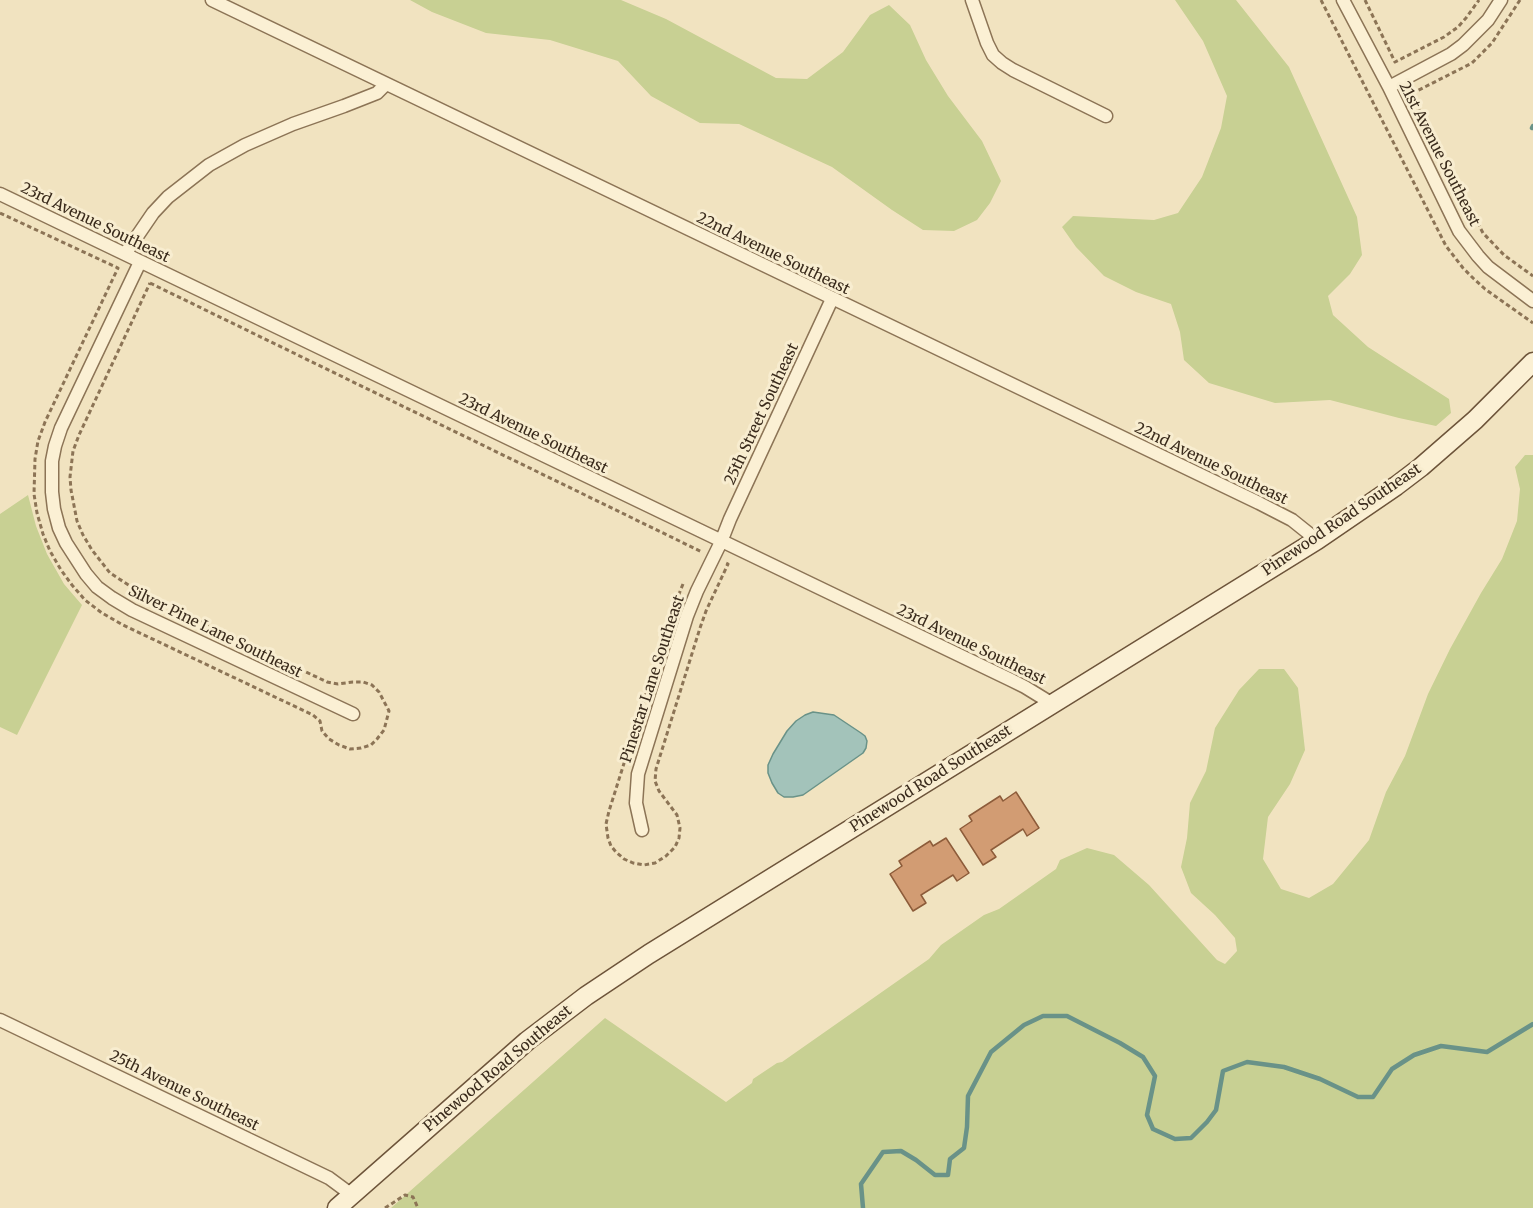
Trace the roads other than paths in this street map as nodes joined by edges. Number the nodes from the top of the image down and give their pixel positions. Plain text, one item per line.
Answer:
1 (212, 0) edge
2 (972, 0) edge
3 (1343, 0) edge
4 (1501, 0) edge
5 (386, 84) junction
6 (1389, 87) junction
7 (1106, 116) dead end
8 (0, 194) edge
9 (125, 254) junction
10 (140, 262) junction
11 (832, 299) junction
12 (1533, 301) edge
13 (1533, 362) edge
14 (1317, 540) junction
15 (721, 542) junction
16 (1052, 703) junction
17 (353, 714) dead end
18 (642, 830) dead end
19 (0, 1020) edge
20 (352, 1195) junction
21 (337, 1208) edge

1 - 5 street, 22nd Avenue Southeast
2 - 7 street
3 - 6 street, 21st Avenue Southeast
4 - 6 street
5 - 9 street
5 - 11 street, 22nd Avenue Southeast
6 - 12 street, 21st Avenue Southeast
8 - 9 street, 23rd Avenue Southeast
9 - 10 street, 23rd Avenue Southeast
10 - 15 street, 23rd Avenue Southeast
10 - 17 street, Silver Pine Lane Southeast
11 - 14 street, 22nd Avenue Southeast
11 - 15 street, 25th Street Southeast
13 - 14 street, Pinewood Road Southeast
14 - 16 street, Pinewood Road Southeast
15 - 16 street, 23rd Avenue Southeast
15 - 18 street, Pinestar Lane Southeast
16 - 20 street, Pinewood Road Southeast
19 - 20 street, 25th Avenue Southeast
20 - 21 street, Pinewood Road Southeast

